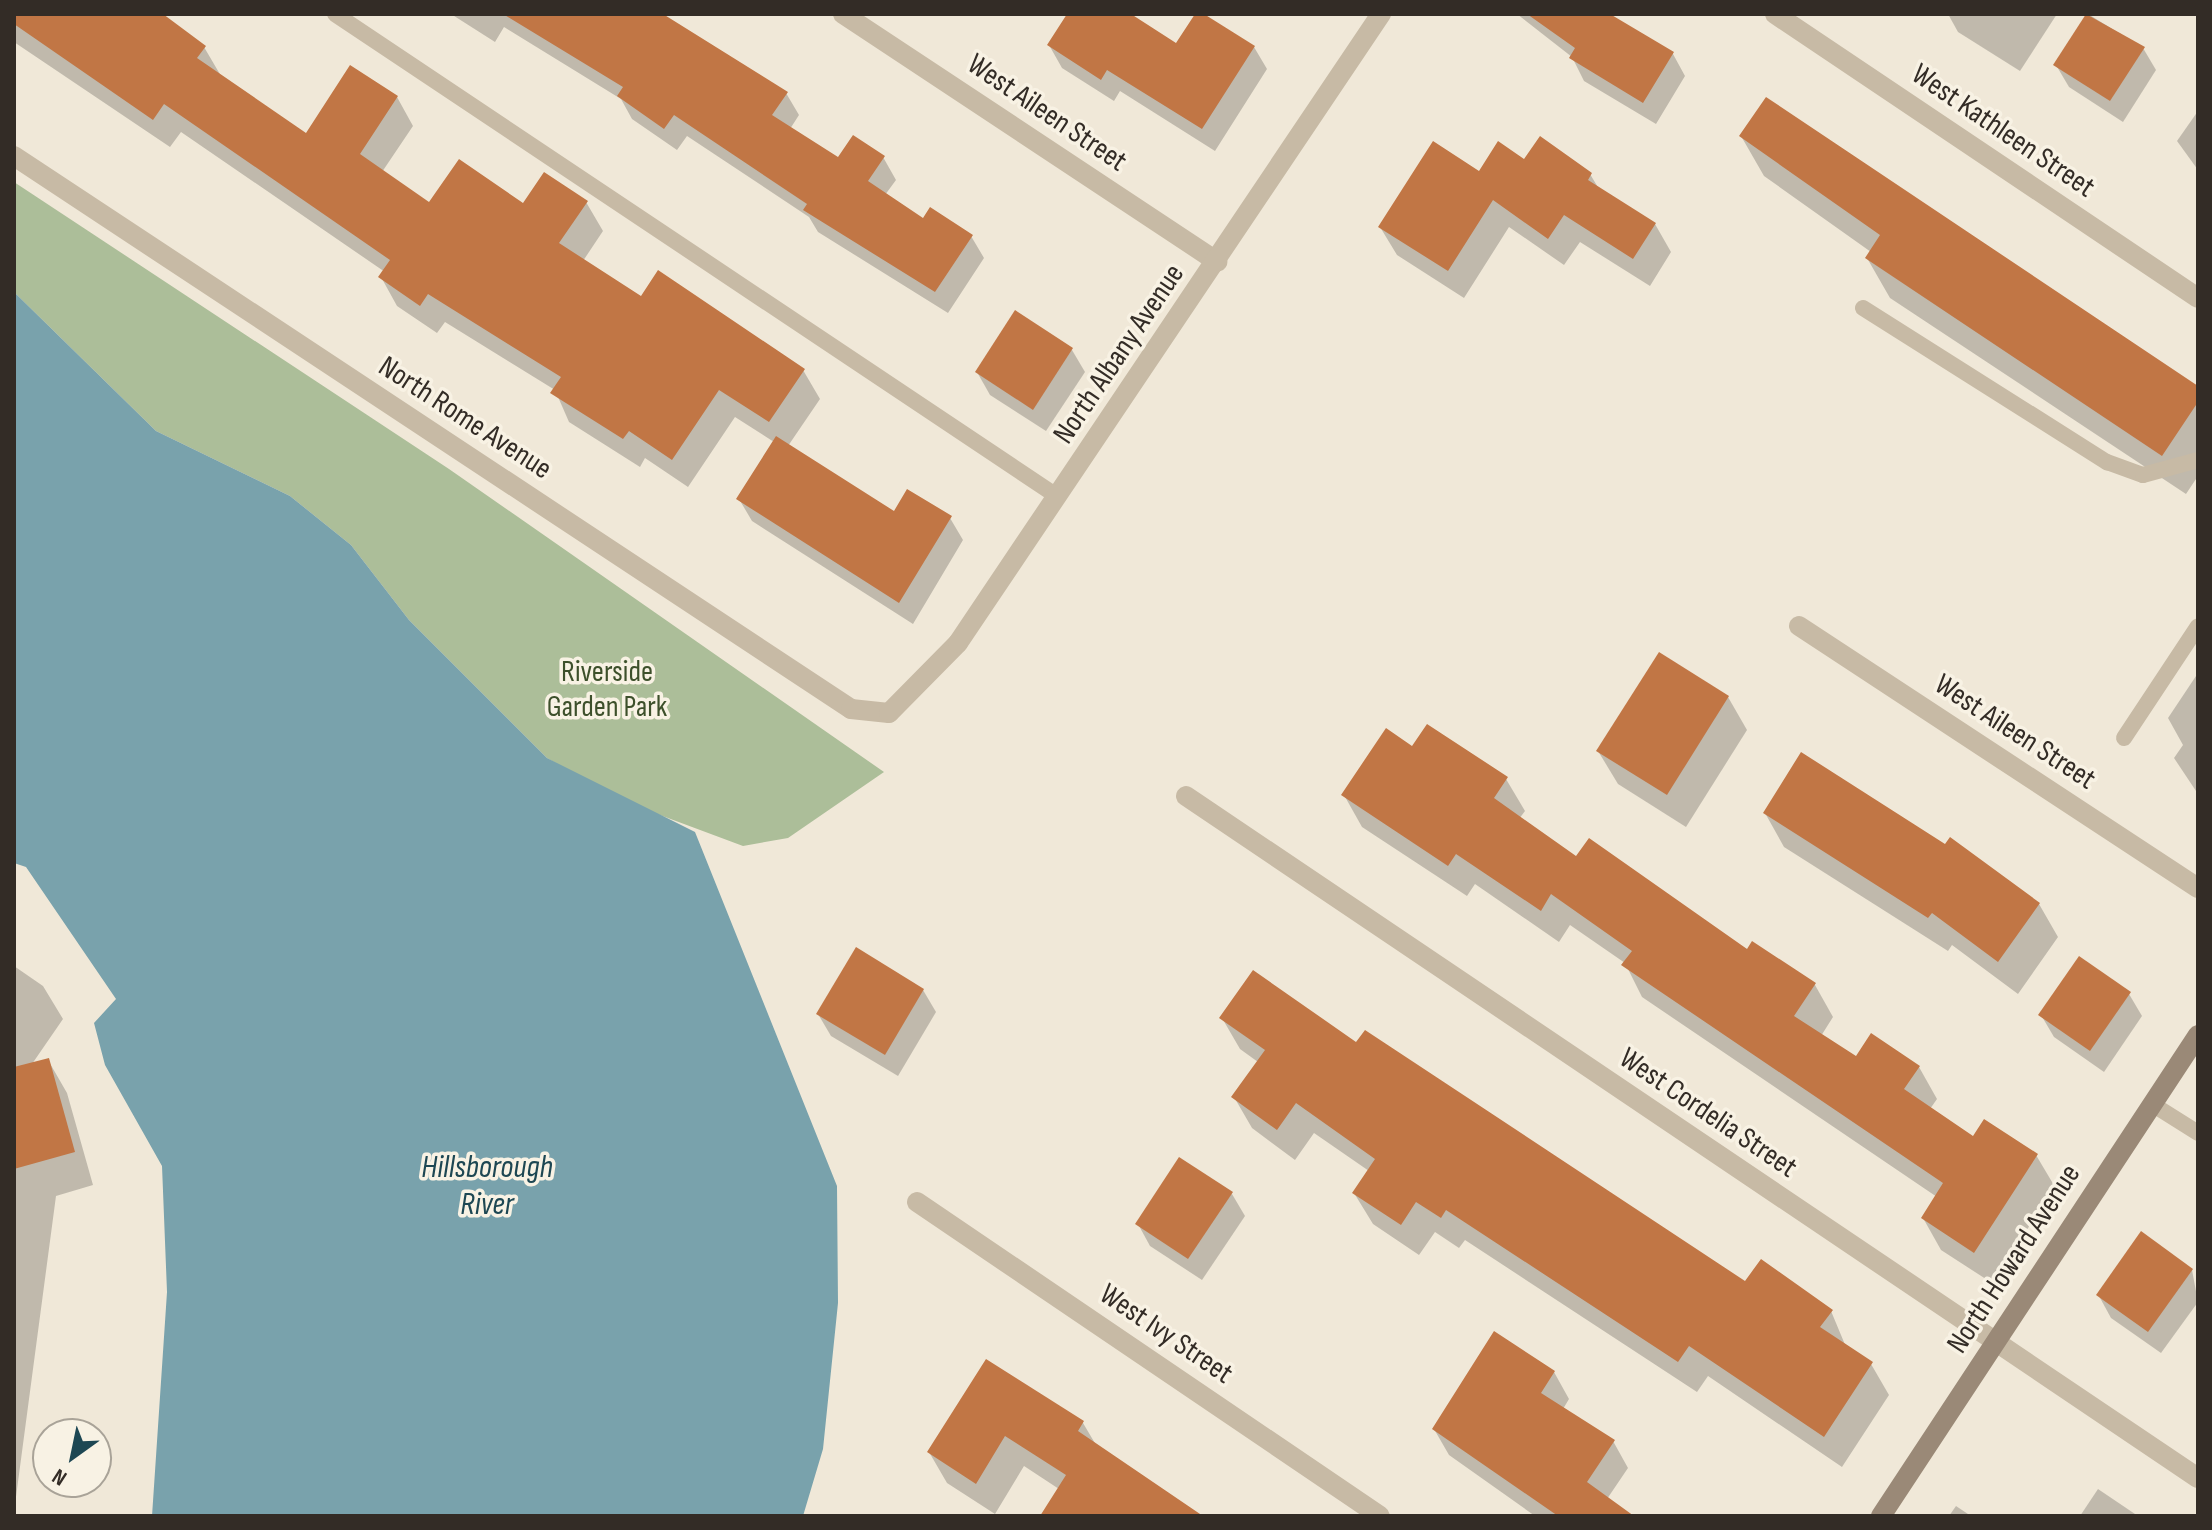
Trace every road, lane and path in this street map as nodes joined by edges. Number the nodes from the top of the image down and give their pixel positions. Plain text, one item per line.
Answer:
1 (335, 14) edge
2 (843, 14) edge
3 (1775, 14) edge
4 (1373, 17) edge
5 (14, 156) edge
6 (1217, 262) junction
7 (2198, 298) edge
8 (1863, 308) dead end
9 (2198, 460) edge
10 (1058, 497) junction
11 (1799, 626) dead end
12 (2198, 626) edge
13 (889, 713) joint
14 (2124, 738) dead end
15 (1186, 796) dead end
16 (2198, 888) edge
17 (2198, 1035) edge
18 (2152, 1104) junction
19 (2198, 1133) edge
20 (917, 1202) dead end
21 (1995, 1343) junction
22 (2198, 1478) edge
23 (1380, 1516) edge
24 (1881, 1516) edge

1 - 10 lane
2 - 6 street, West Aileen Street
3 - 7 street, West Kathleen Street
4 - 6 street, North Albany Avenue
5 - 13 street, North Rome Avenue
6 - 10 street, North Albany Avenue
8 - 9 lane
10 - 13 street, North Albany Avenue
11 - 16 street, West Aileen Street
12 - 14 lane
15 - 21 street, West Cordelia Street
17 - 18 main road, North Howard Avenue
18 - 19 lane
18 - 21 main road, North Howard Avenue
20 - 23 street, West Ivy Street
21 - 22 street, West Cordelia Street
21 - 24 main road, North Howard Avenue

